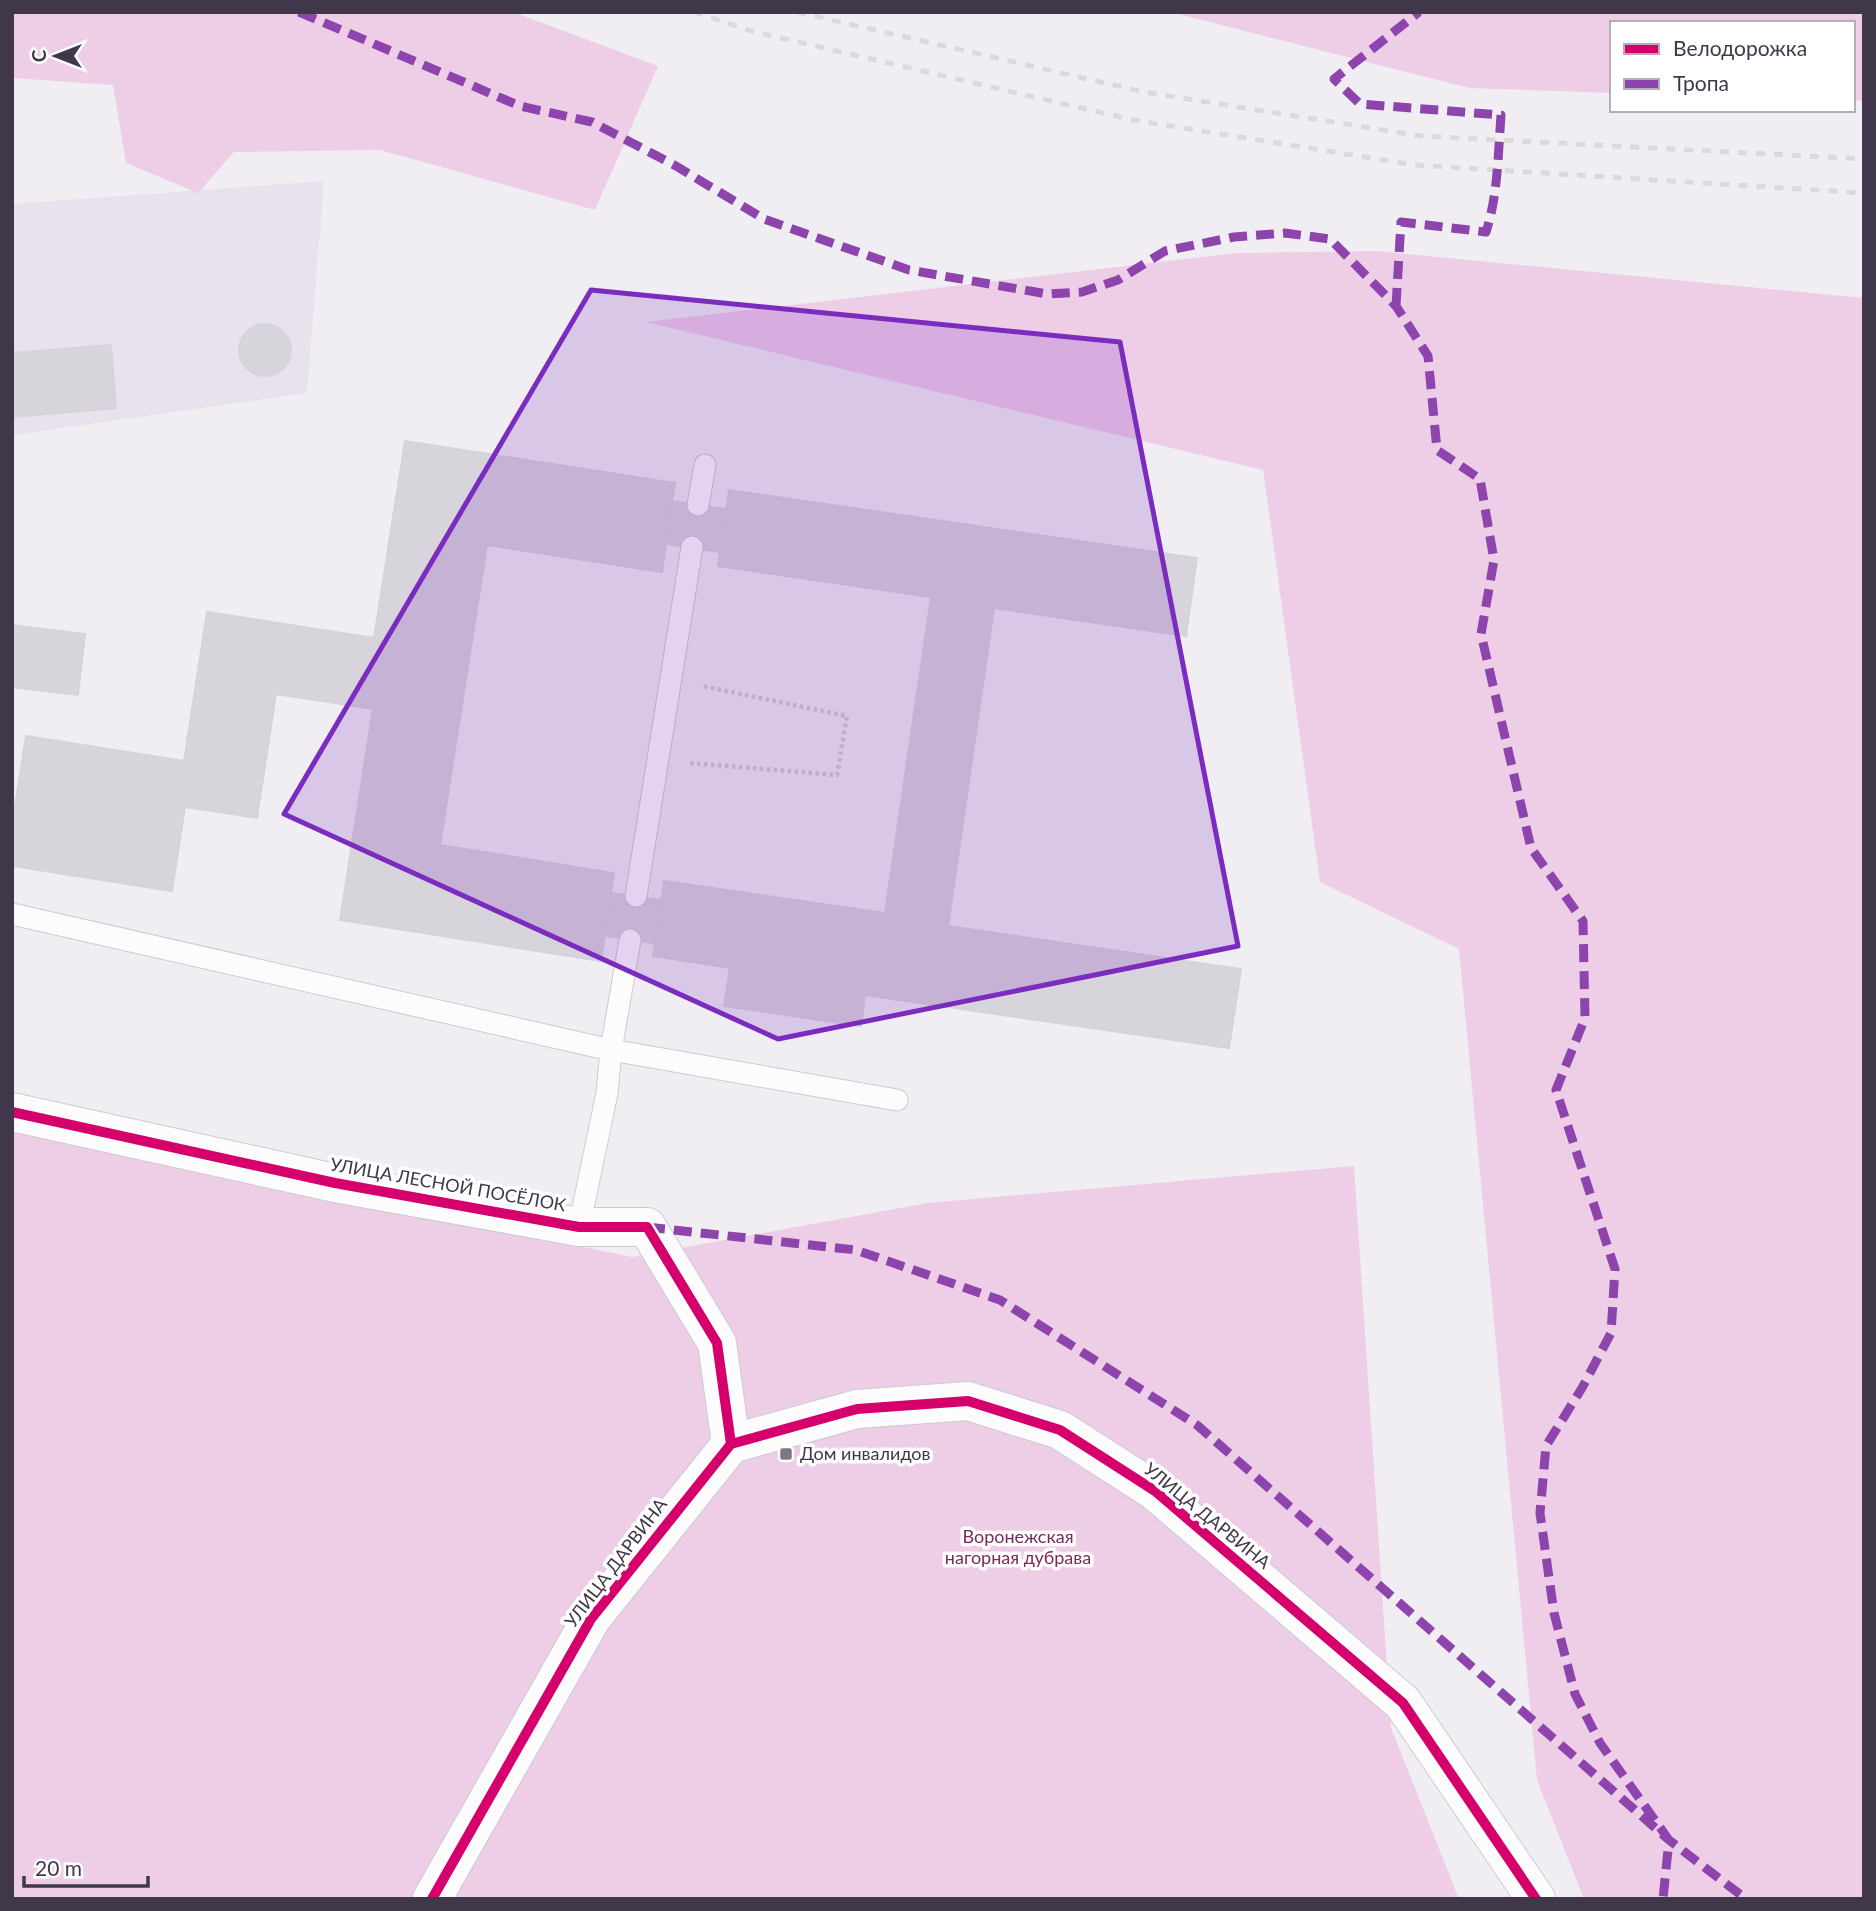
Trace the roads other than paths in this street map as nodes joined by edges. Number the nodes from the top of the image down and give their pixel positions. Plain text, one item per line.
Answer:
1 (705, 465) dead end
2 (698, 505) dead end
3 (692, 548) dead end
4 (636, 896) dead end
5 (12, 914) edge
6 (630, 940) dead end
7 (611, 1050) junction
8 (897, 1100) dead end
9 (12, 1112) edge
10 (579, 1227) junction
11 (731, 1444) junction
12 (432, 1899) edge
13 (1536, 1899) edge

1 - 2 lane
3 - 4 lane
5 - 7 lane
6 - 7 lane
7 - 8 lane
7 - 10 lane
9 - 10 street, УЛИЦА ЛЕСНОЙ ПОСЁЛОК
10 - 11 street, УЛИЦА ЛЕСНОЙ ПОСЁЛОК
11 - 12 street, УЛИЦА ДАРВИНА
11 - 13 street, УЛИЦА ДАРВИНА

